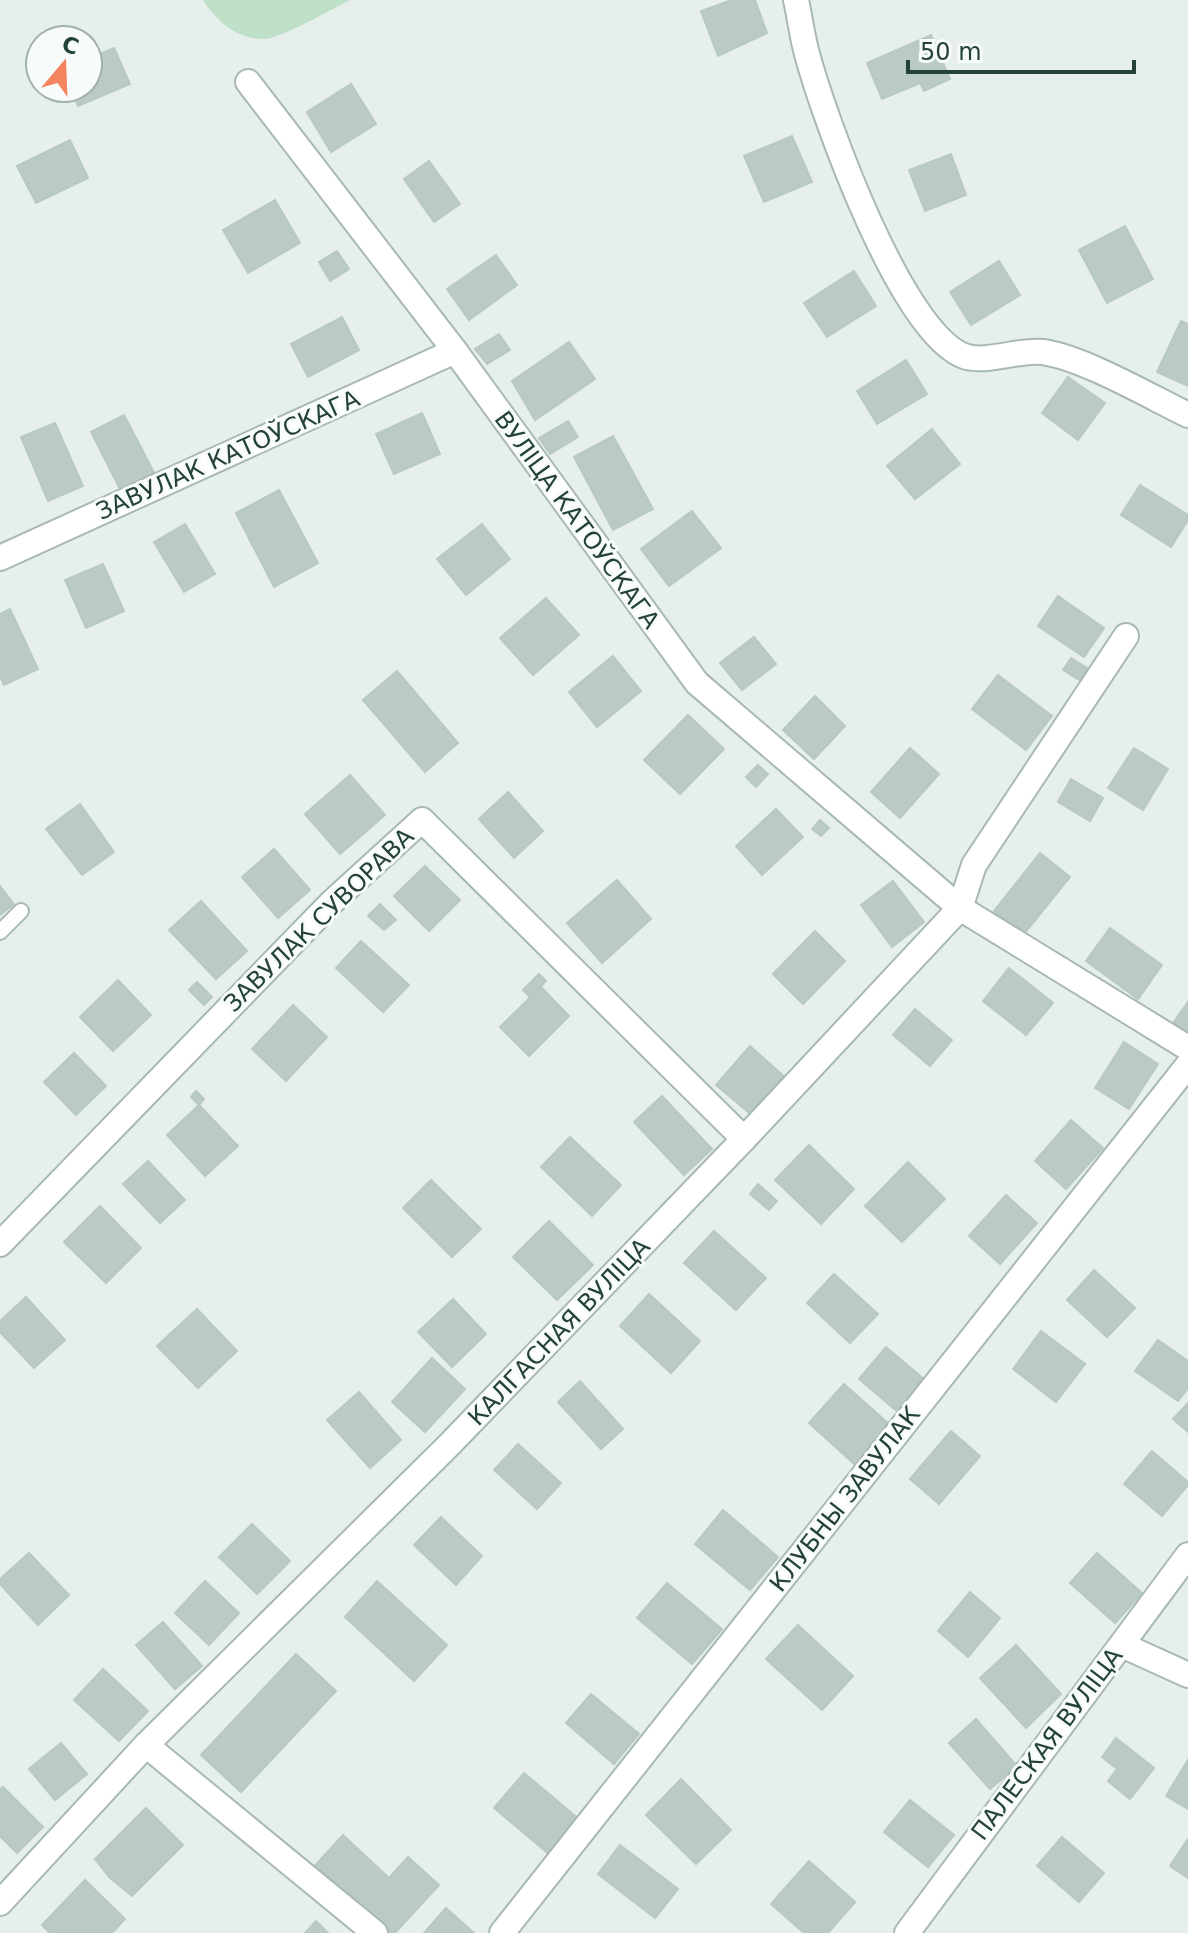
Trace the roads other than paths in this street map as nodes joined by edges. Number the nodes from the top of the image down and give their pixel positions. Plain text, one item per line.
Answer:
1 (796, 0) edge
2 (248, 82) dead end
3 (455, 351) junction
4 (1188, 415) edge
5 (0, 558) edge
6 (1126, 636) dead end
7 (960, 908) junction
8 (21, 911) dead end
9 (0, 932) edge
10 (1188, 1048) edge
11 (1188, 1065) edge
12 (744, 1139) junction
13 (0, 1244) edge
14 (1188, 1555) edge
15 (1122, 1645) junction
16 (1188, 1675) edge
17 (146, 1745) junction
18 (0, 1903) edge
19 (375, 1933) edge
20 (502, 1933) edge
21 (907, 1933) edge

1 - 4 street
2 - 3 street, ВУЛІЦА КАТОЎСКАГА
3 - 5 street, ЗАВУЛАК КАТОЎСКАГА
3 - 7 street, ВУЛІЦА КАТОЎСКАГА
6 - 7 street
7 - 10 street, ВУЛІЦА КАТОЎСКАГА
7 - 12 street, КАЛГАСНАЯ ВУЛІЦА
8 - 9 lane
11 - 20 street, КЛУБНЫ ЗАВУЛАК
12 - 13 street, ЗАВУЛАК СУВОРАВА
12 - 17 street, КАЛГАСНАЯ ВУЛІЦА
14 - 15 street, ПАЛЕСКАЯ ВУЛІЦА
15 - 16 street
15 - 21 street, ПАЛЕСКАЯ ВУЛІЦА
17 - 18 street, КАЛГАСНАЯ ВУЛІЦА
17 - 19 street

